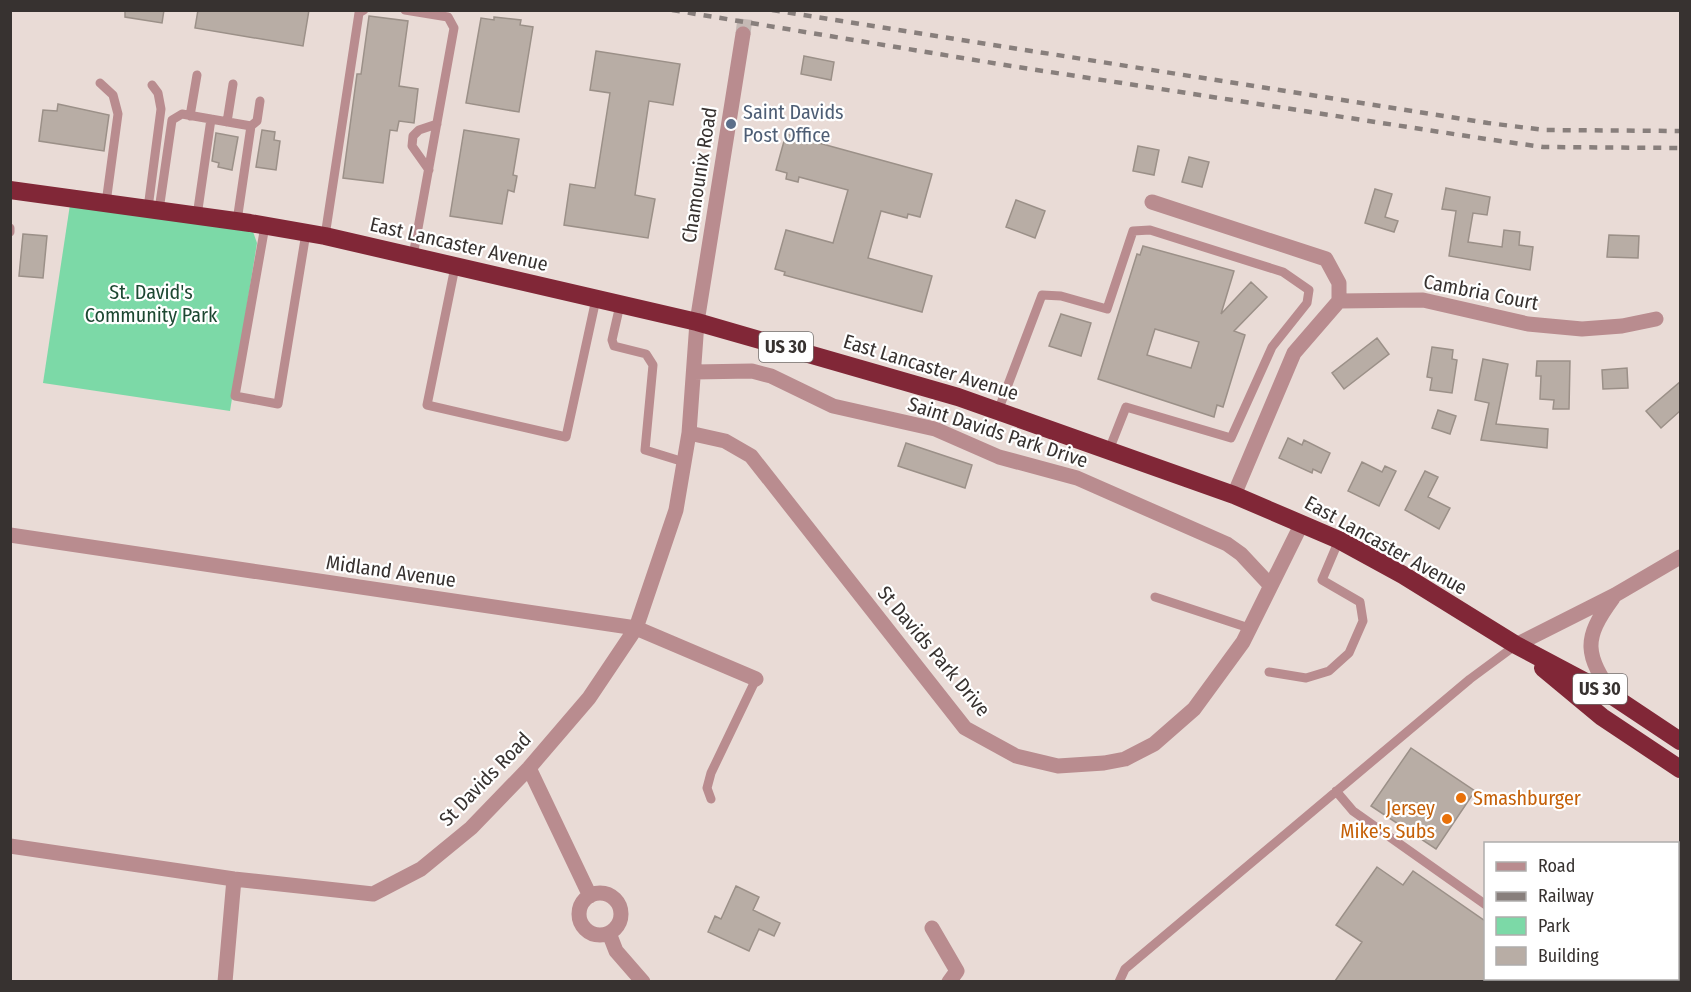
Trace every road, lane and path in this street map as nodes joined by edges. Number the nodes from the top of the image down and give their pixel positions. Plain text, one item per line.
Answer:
1 (364, 10) edge
2 (405, 10) edge
3 (743, 34) tunnel mouth
4 (196, 75) dead end
5 (100, 83) dead end
6 (233, 84) dead end
7 (152, 85) dead end
8 (260, 101) dead end
9 (190, 116) junction
10 (212, 119) junction
11 (227, 122) junction
12 (437, 124) junction
13 (250, 126) junction
14 (429, 170) junction
15 (10, 190) edge
16 (1152, 202) dead end
17 (106, 203) junction
18 (154, 209) junction
19 (197, 216) junction
20 (237, 221) junction
21 (266, 226) junction
22 (306, 233) junction
23 (325, 236) junction
24 (413, 256) junction
25 (455, 267) junction
26 (596, 299) junction
27 (1339, 301) junction
28 (620, 304) junction
29 (1656, 319) dead end
30 (697, 322) junction
31 (694, 372) junction
32 (998, 411) junction
33 (689, 433) junction
34 (1109, 450) junction
35 (684, 462) junction
36 (1234, 495) junction
37 (1302, 523) junction
38 (10, 535) edge
39 (1338, 540) junction
40 (1680, 558) edge
41 (1269, 585) junction
42 (1615, 596) junction
43 (1155, 597) dead end
44 (636, 628) junction
45 (1249, 628) junction
46 (1516, 645) junction
47 (1269, 672) dead end
48 (756, 679) joint
49 (1614, 697) junction
50 (1680, 741) edge
51 (530, 768) junction
52 (1680, 769) edge
53 (1336, 791) junction
54 (711, 799) dead end
55 (10, 846) edge
56 (234, 879) junction
57 (590, 896) junction
58 (1484, 904) edge
59 (932, 928) dead end
60 (609, 933) junction
61 (225, 981) edge
62 (643, 981) edge
63 (949, 981) edge
64 (1119, 981) edge

1 - 23 lane
2 - 12 lane
3 - 30 street, Chamounix Road
4 - 9 lane
5 - 17 lane
6 - 11 lane
7 - 18 lane
8 - 13 lane
9 - 10 lane
9 - 18 lane
10 - 11 lane
10 - 19 lane
11 - 13 lane
12 - 14 lane
12 - 14 lane
13 - 20 lane
14 - 24 lane
15 - 17 highway, East Lancaster Avenue / US 30
16 - 27 street
17 - 18 highway, East Lancaster Avenue / US 30
18 - 19 highway, East Lancaster Avenue / US 30
19 - 20 highway, East Lancaster Avenue / US 30
20 - 21 highway, East Lancaster Avenue / US 30
21 - 22 highway, East Lancaster Avenue / US 30
21 - 22 lane
22 - 23 highway, East Lancaster Avenue / US 30
23 - 24 highway, East Lancaster Avenue / US 30
24 - 25 highway, East Lancaster Avenue / US 30
25 - 26 highway, East Lancaster Avenue / US 30
25 - 26 lane
26 - 28 highway, East Lancaster Avenue / US 30
27 - 29 street, Cambria Court
27 - 36 street
28 - 30 highway, East Lancaster Avenue / US 30
28 - 35 lane
30 - 31 street, St Davids Road
30 - 32 highway, East Lancaster Avenue / US 30
31 - 33 street, St Davids Road
31 - 41 street, Saint Davids Park Drive
32 - 34 highway, East Lancaster Avenue / US 30
32 - 34 lane
33 - 35 street, St Davids Road
33 - 45 street, St Davids Park Drive
34 - 36 highway, East Lancaster Avenue / US 30
35 - 44 street, St Davids Road
36 - 37 highway, East Lancaster Avenue / US 30
37 - 39 highway, East Lancaster Avenue / US 30
37 - 41 street, St Davids Park Drive
38 - 44 street, Midland Avenue
39 - 46 highway, East Lancaster Avenue / US 30
39 - 47 lane
40 - 42 street
41 - 45 street, St Davids Park Drive
42 - 46 street
42 - 49 street
43 - 45 lane
44 - 48 street, Midland Avenue
44 - 51 street, St Davids Road
46 - 49 highway, East Lancaster Avenue / US 30
46 - 52 highway, East Lancaster Avenue / US 30
46 - 53 lane
48 - 54 lane
49 - 50 highway, East Lancaster Avenue / US 30
51 - 56 street, St Davids Road
51 - 57 street
53 - 58 lane
53 - 64 lane
55 - 56 street, St Davids Road
56 - 61 street
57 - 60 street
57 - 60 street
59 - 63 street
60 - 62 street

